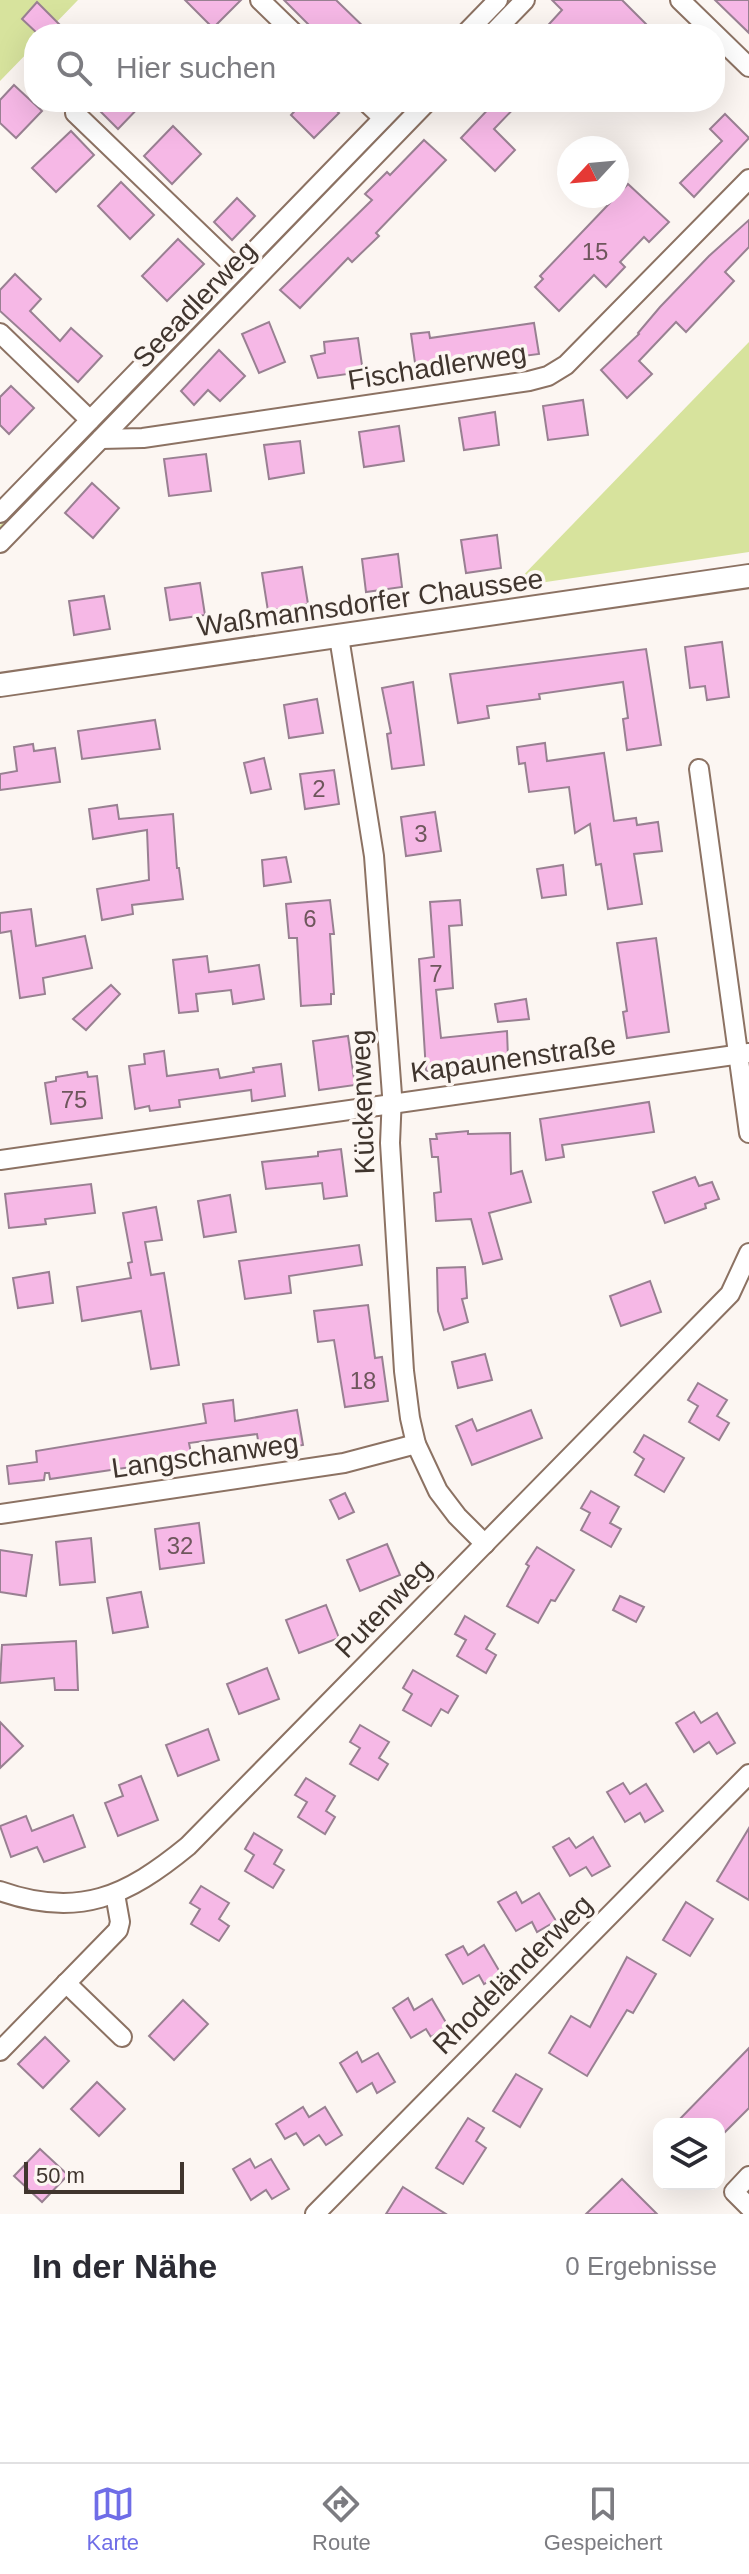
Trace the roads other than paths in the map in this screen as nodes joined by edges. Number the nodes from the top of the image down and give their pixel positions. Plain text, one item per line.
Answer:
1 (260, 0) edge
2 (498, 0) edge
3 (525, 0) edge
4 (680, 0) edge
5 (285, 24) edge
6 (475, 24) edge
7 (502, 24) edge
8 (705, 24) edge
9 (725, 44) edge
10 (749, 67) edge
11 (377, 112) edge
12 (389, 112) edge
13 (417, 112) edge
14 (75, 113) dead end
15 (383, 118) junction
16 (749, 179) edge
17 (237, 269) junction
18 (0, 333) edge
19 (90, 420) junction
20 (101, 439) junction
21 (0, 513) edge
22 (0, 543) edge
23 (749, 576) edge
24 (339, 637) junction
25 (0, 685) edge
26 (699, 769) dead end
27 (743, 1054) edge
28 (392, 1104) junction
29 (749, 1133) edge
30 (0, 1160) edge
31 (749, 1253) edge
32 (416, 1444) junction
33 (0, 1514) edge
34 (485, 1544) junction
35 (749, 1774) edge
36 (742, 1794) edge
37 (0, 1891) edge
38 (115, 1894) junction
39 (66, 1983) junction
40 (122, 2037) dead end
41 (0, 2051) edge
42 (749, 2176) edge
43 (726, 2187) edge
44 (749, 2207) edge
45 (315, 2214) edge

1 - 5 street
2 - 6 street
3 - 7 street
4 - 8 street
9 - 10 street
11 - 15 street
12 - 15 street, Seeadlerweg
13 - 20 street, Seeadlerweg
14 - 17 street, Seeadlerweg
15 - 17 street, Seeadlerweg
16 - 20 street, Fischadlerweg
17 - 19 street, Seeadlerweg
18 - 19 street
19 - 21 street, Seeadlerweg
20 - 22 street, Seeadlerweg
23 - 24 street, Waßmannsdorfer Chaussee
24 - 25 street, Waßmannsdorfer Chaussee
24 - 28 street, Kückenweg
26 - 27 street
27 - 28 street, Kapaunenstraße
27 - 29 street
28 - 30 street, Kapaunenstraße
28 - 32 street, Kückenweg
31 - 34 street, Putenweg
32 - 33 street, Langschanweg
32 - 34 street, Kückenweg
34 - 38 street, Putenweg
35 - 36 street, Rhodeländerweg
36 - 45 street, Rhodeländerweg
37 - 38 street, Putenweg
38 - 39 street
39 - 40 street
39 - 41 street
42 - 43 street
43 - 44 street

